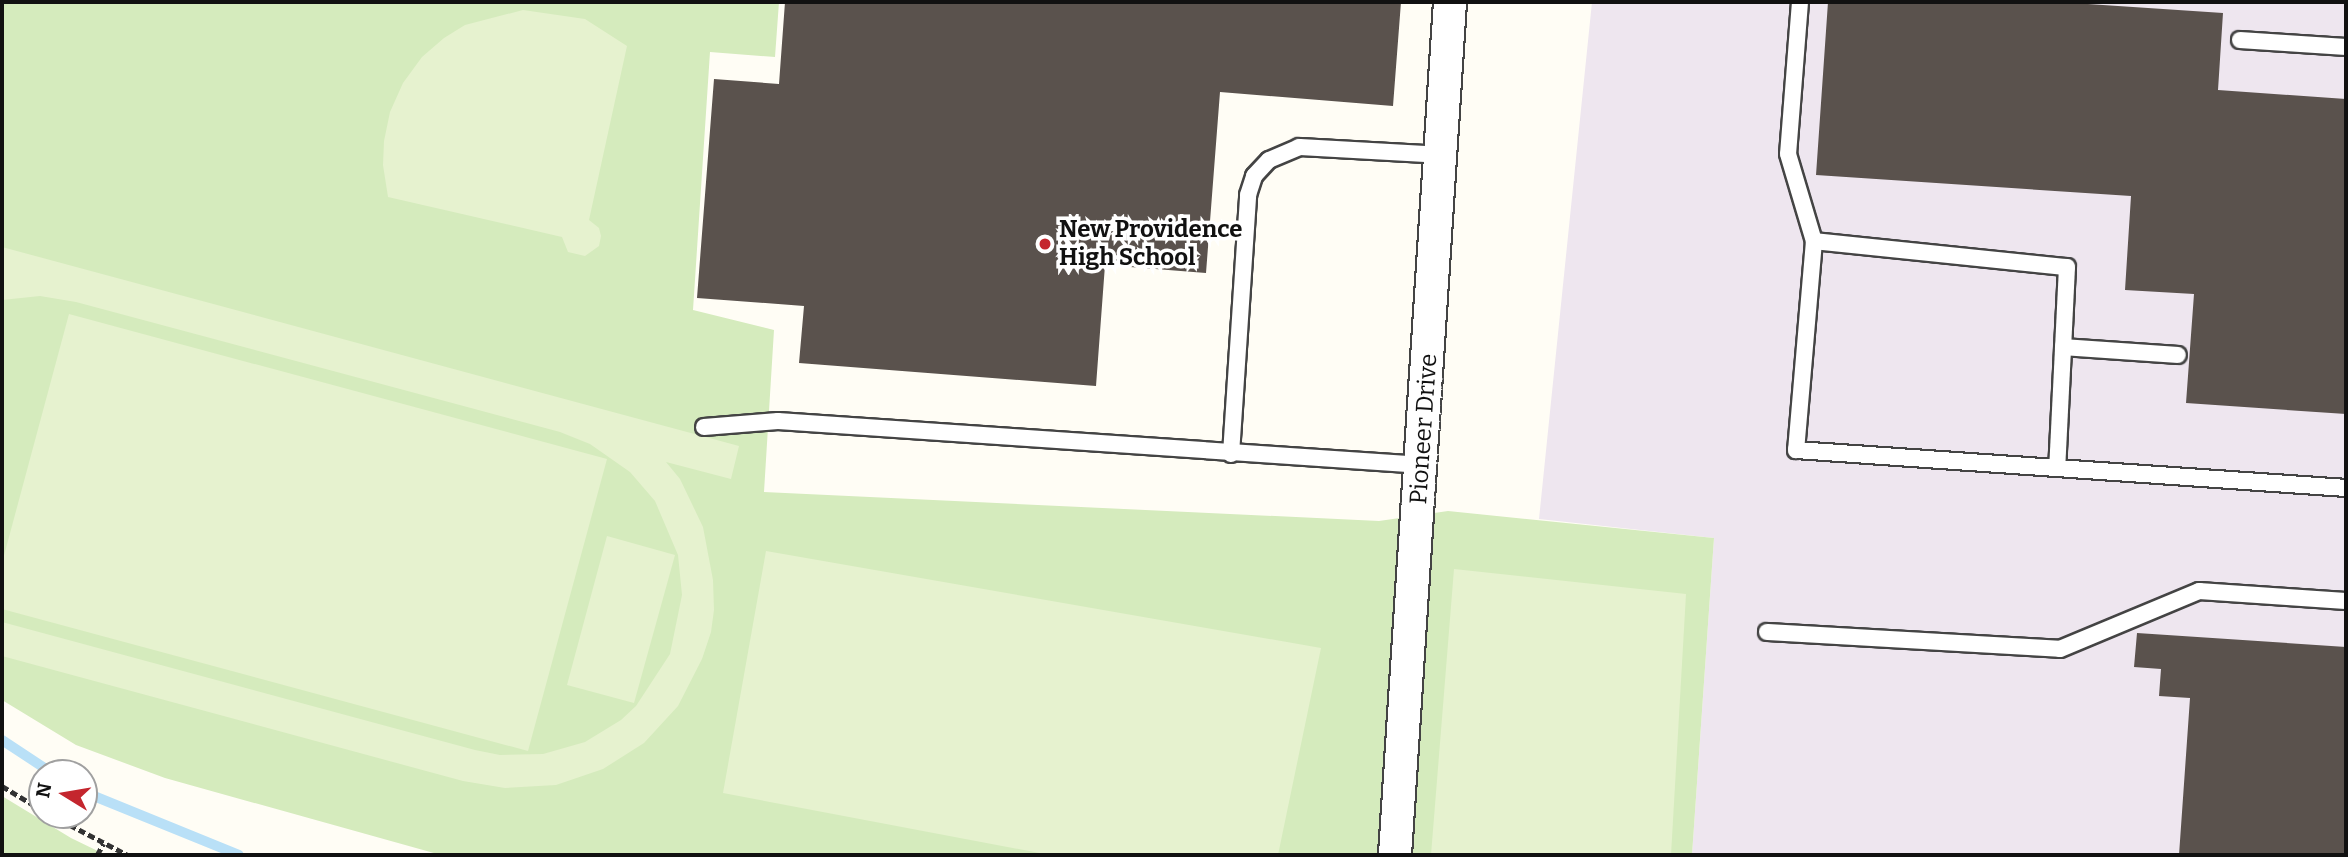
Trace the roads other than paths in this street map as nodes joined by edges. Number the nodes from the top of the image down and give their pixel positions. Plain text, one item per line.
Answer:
1 (1450, 2) edge
2 (1800, 2) edge
3 (2240, 40) dead end
4 (2346, 47) edge
5 (1440, 155) junction
6 (1814, 241) junction
7 (2063, 346) junction
8 (2178, 355) dead end
9 (704, 427) dead end
10 (1231, 454) junction
11 (1422, 465) junction
12 (2057, 468) junction
13 (2346, 488) edge
14 (2346, 601) edge
15 (1767, 632) dead end
16 (1395, 855) edge

1 - 5 street, Pioneer Drive
2 - 6 lane
3 - 4 lane
5 - 10 lane
5 - 11 street, Pioneer Drive
6 - 7 lane
6 - 12 lane
7 - 8 lane
7 - 12 lane
9 - 10 lane
10 - 11 lane
11 - 16 street, Pioneer Drive
12 - 13 lane
14 - 15 lane

